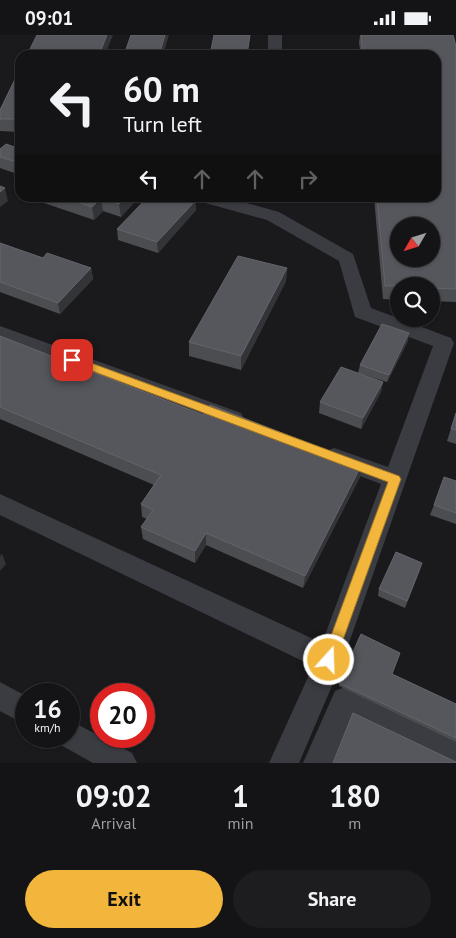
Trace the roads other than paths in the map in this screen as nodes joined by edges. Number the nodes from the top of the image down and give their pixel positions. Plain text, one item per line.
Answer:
1 (258, 35) edge
2 (275, 35) edge
3 (274, 50) edge
4 (238, 202) edge
5 (273, 207) edge
6 (0, 333) edge
7 (248, 425) edge
8 (312, 449) edge
9 (395, 479) junction
10 (0, 504) edge
11 (329, 660) junction
12 (0, 696) edge
13 (15, 705) edge
14 (80, 740) edge
15 (456, 755) edge
16 (122, 763) edge
17 (284, 763) edge
18 (318, 763) edge

1 - 2 lane
2 - 3 lane
4 - 5 lane
5 - 9 lane
6 - 7 lane
8 - 9 lane
9 - 11 lane
10 - 11 lane
11 - 17 lane
12 - 13 lane
14 - 16 lane
15 - 18 lane

